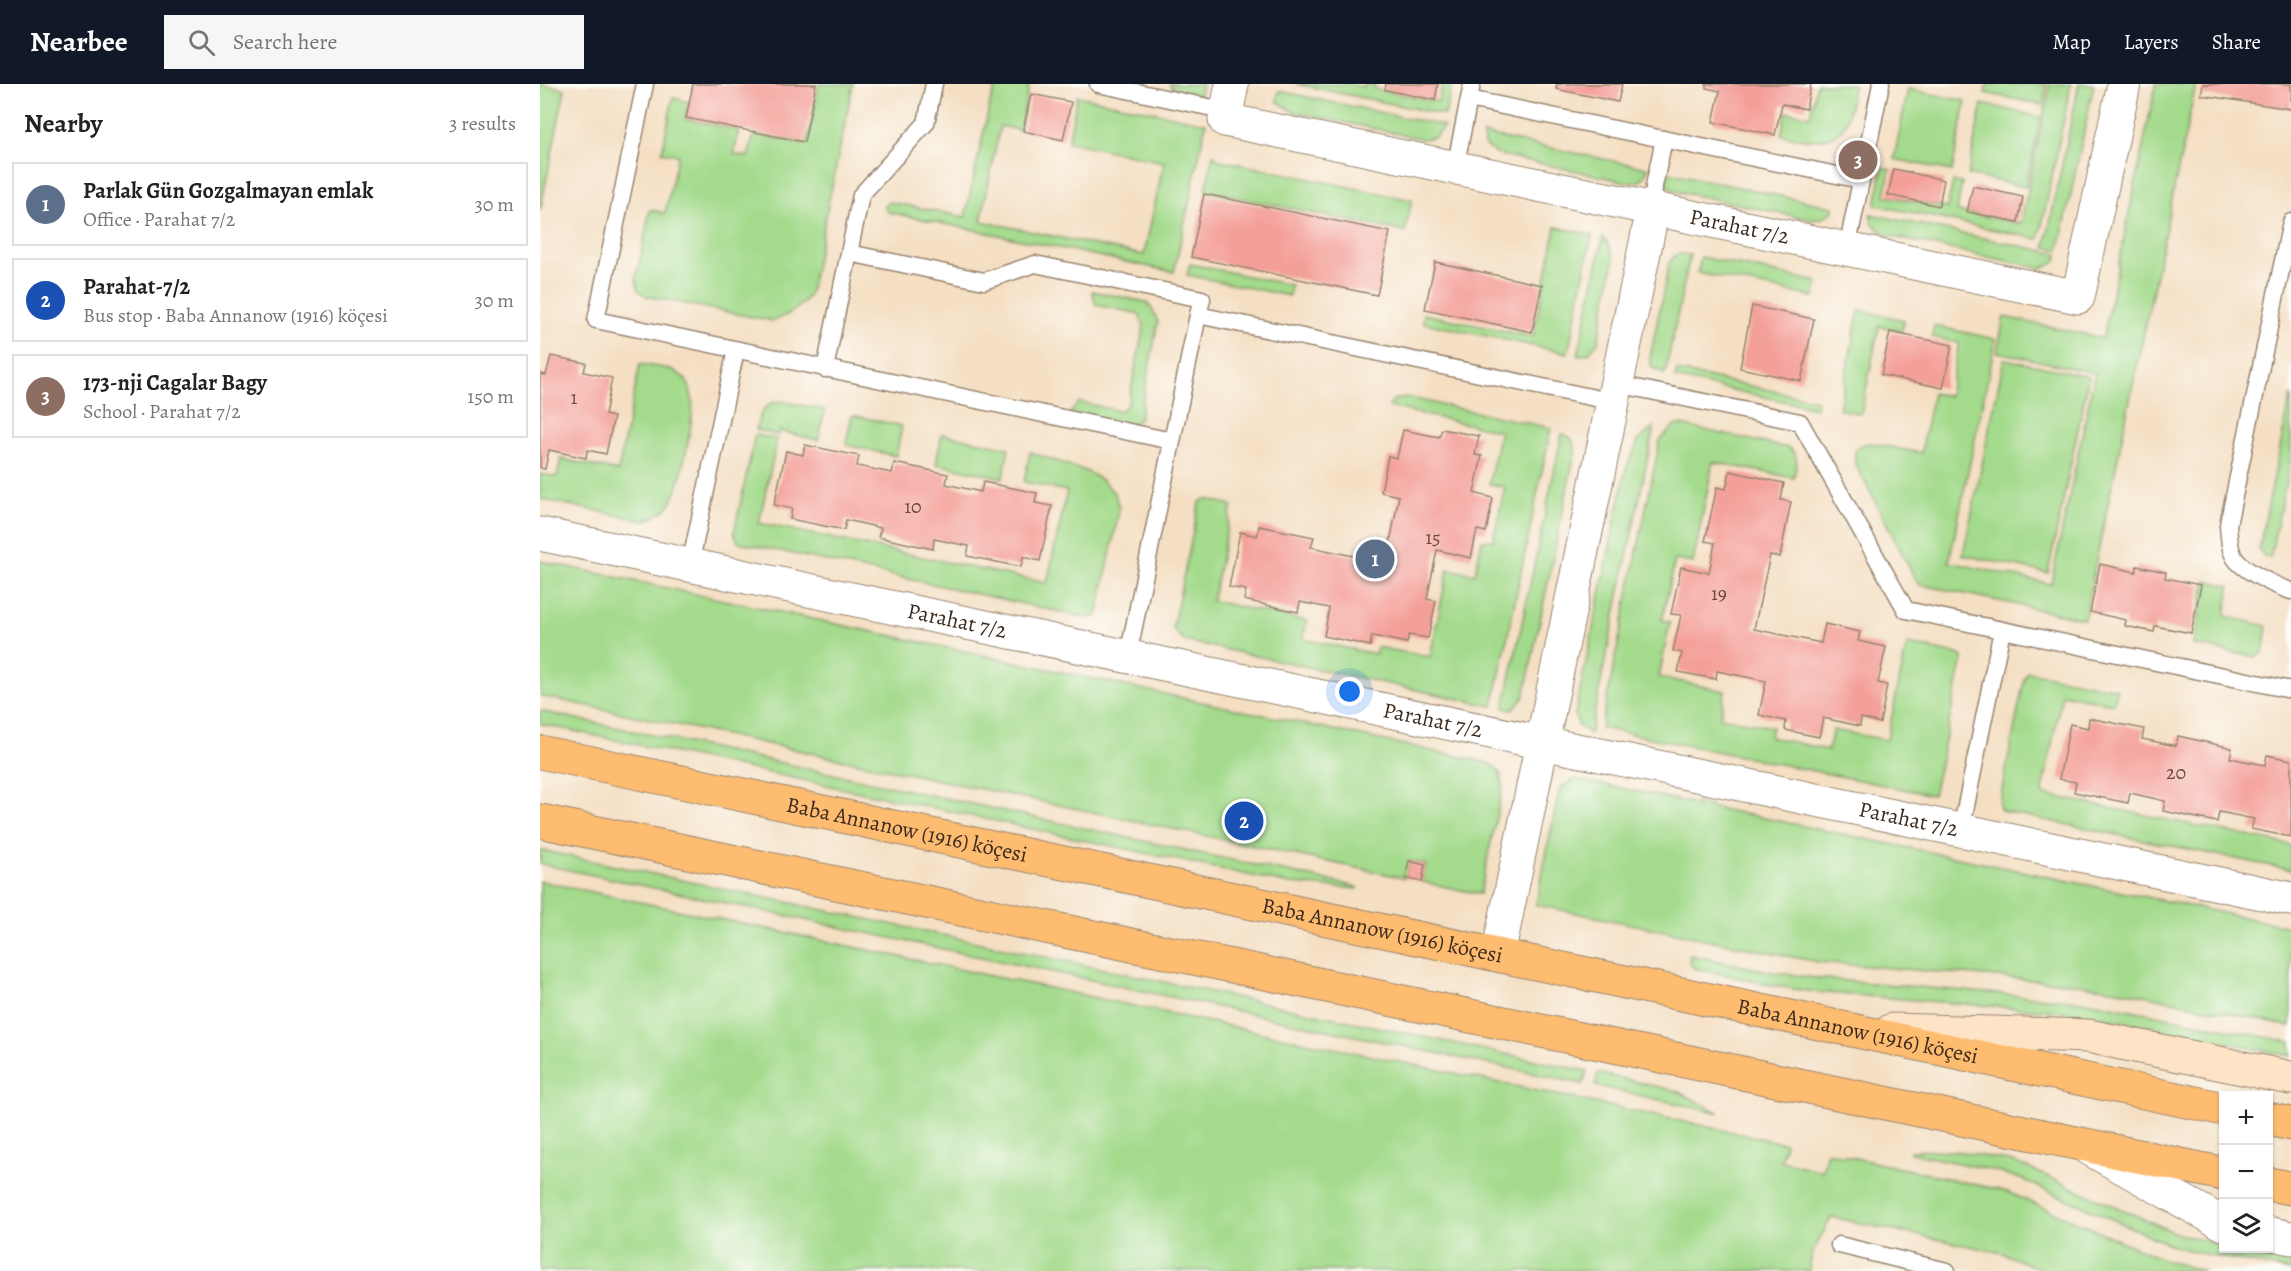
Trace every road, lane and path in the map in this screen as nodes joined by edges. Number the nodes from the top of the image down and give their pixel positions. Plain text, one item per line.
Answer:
1 (645, 84) edge
2 (934, 84) edge
3 (1098, 84) edge
4 (1881, 84) edge
5 (2124, 84) edge
6 (1470, 91) edge
7 (1230, 97) edge
8 (1664, 140) junction
9 (1455, 168) junction
10 (1861, 180) junction
11 (1653, 209) junction
12 (2291, 222) edge
13 (1847, 249) junction
14 (849, 253) junction
15 (1198, 315) junction
16 (736, 350) junction
17 (825, 369) junction
18 (1615, 393) junction
19 (1172, 441) junction
20 (540, 534) edge
21 (690, 565) junction
22 (2291, 591) edge
23 (2002, 630) junction
24 (1128, 656) junction
25 (2290, 687) edge
26 (1542, 743) junction
27 (540, 752) edge
28 (540, 821) edge
29 (1961, 830) junction
30 (2291, 899) edge
31 (1498, 955) junction
32 (1838, 1028) junction
33 (2291, 1078) edge
34 (2219, 1108) edge
35 (2273, 1120) edge
36 (2291, 1124) edge
37 (2083, 1145) junction
38 (2219, 1173) edge
39 (2273, 1185) edge
40 (2291, 1188) edge
41 (2219, 1222) edge
42 (2273, 1234) edge
43 (2291, 1238) edge
44 (1839, 1245) dead end
45 (1947, 1271) edge

1 - 16 lane
2 - 14 lane
3 - 7 lane
4 - 10 lane
5 - 13 street, Parahat 7/2
6 - 8 lane
6 - 9 lane
7 - 9 street, Parahat 7/2
8 - 10 lane
8 - 11 lane
9 - 11 street, Parahat 7/2
10 - 13 lane
11 - 13 street, Parahat 7/2
11 - 18 street
12 - 22 lane
14 - 15 lane
14 - 17 lane
15 - 18 lane
15 - 19 lane
16 - 17 lane
16 - 21 lane
17 - 19 lane
18 - 23 lane
18 - 26 street
19 - 24 lane
20 - 21 street, Parahat 7/2
21 - 24 street, Parahat 7/2
23 - 25 lane
23 - 29 lane
24 - 26 street, Parahat 7/2
26 - 29 street, Parahat 7/2
26 - 31 street
27 - 31 main road, Baba Annanow (1916) köçesi
28 - 37 main road
29 - 30 street, Parahat 7/2
31 - 32 main road, Baba Annanow (1916) köçesi
32 - 33 street
32 - 34 main road, Baba Annanow (1916) köçesi
35 - 36 main road
37 - 38 main road
37 - 41 street
39 - 40 main road
42 - 43 street
44 - 45 lane

